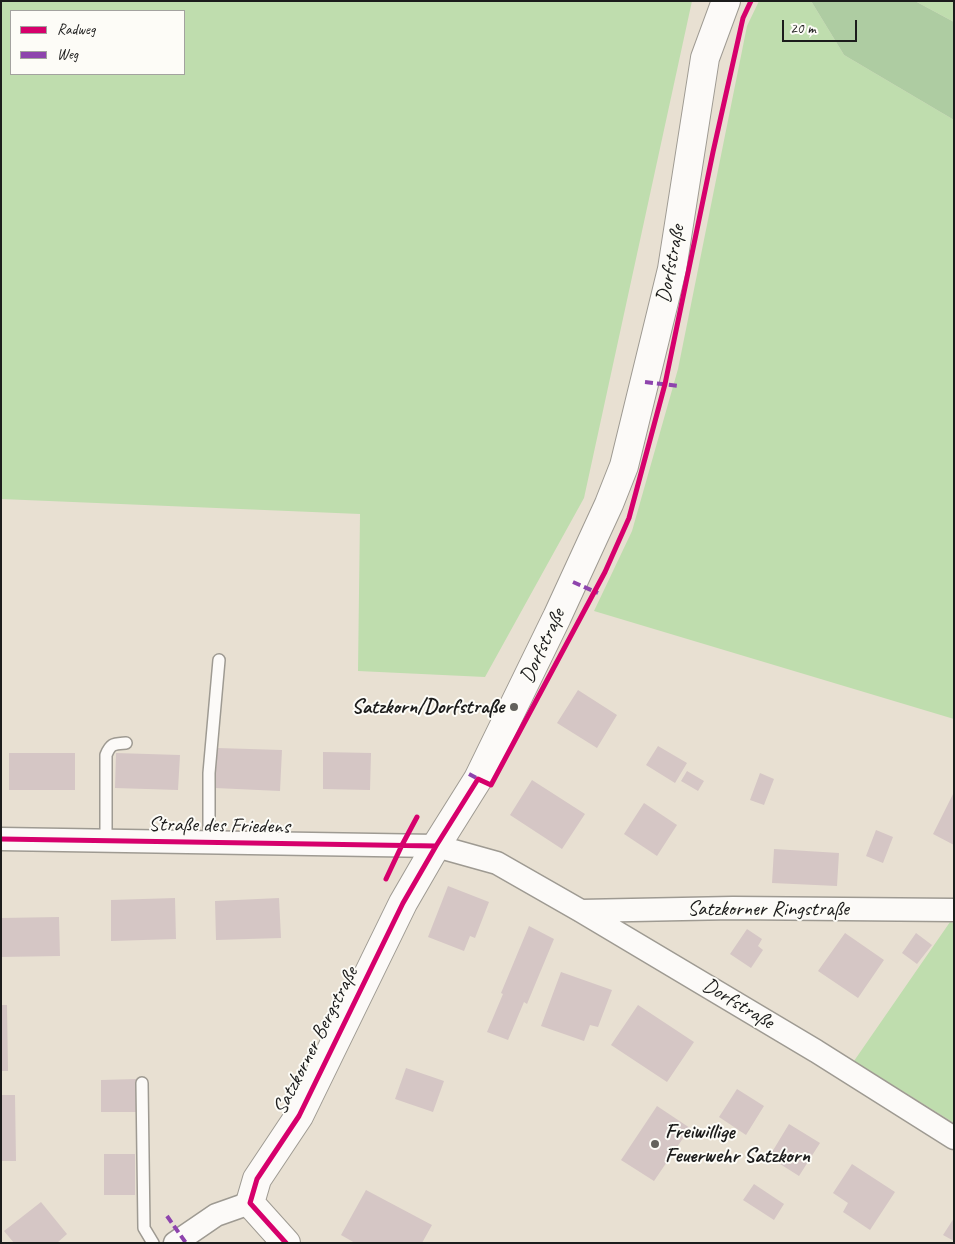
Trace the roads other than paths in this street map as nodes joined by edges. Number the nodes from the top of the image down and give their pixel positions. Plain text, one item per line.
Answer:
1 (726, 1) edge
2 (219, 660) dead end
3 (126, 743) dead end
4 (1, 839) edge
5 (106, 840) junction
6 (209, 842) junction
7 (436, 846) junction
8 (954, 910) edge
9 (581, 911) junction
10 (142, 1083) dead end
11 (954, 1138) edge
12 (250, 1203) junction
13 (153, 1243) edge
14 (175, 1243) edge
15 (286, 1243) edge

1 - 7 street, Dorfstraße
2 - 6 lane
3 - 5 lane
4 - 5 street, Straße des Friedens
5 - 6 street, Straße des Friedens
6 - 7 street, Straße des Friedens
7 - 9 street, Dorfstraße
7 - 12 street, Satzkorner Bergstraße
8 - 9 street, Satzkorner Ringstraße
9 - 11 street, Dorfstraße
10 - 13 lane
12 - 14 street
12 - 15 street

